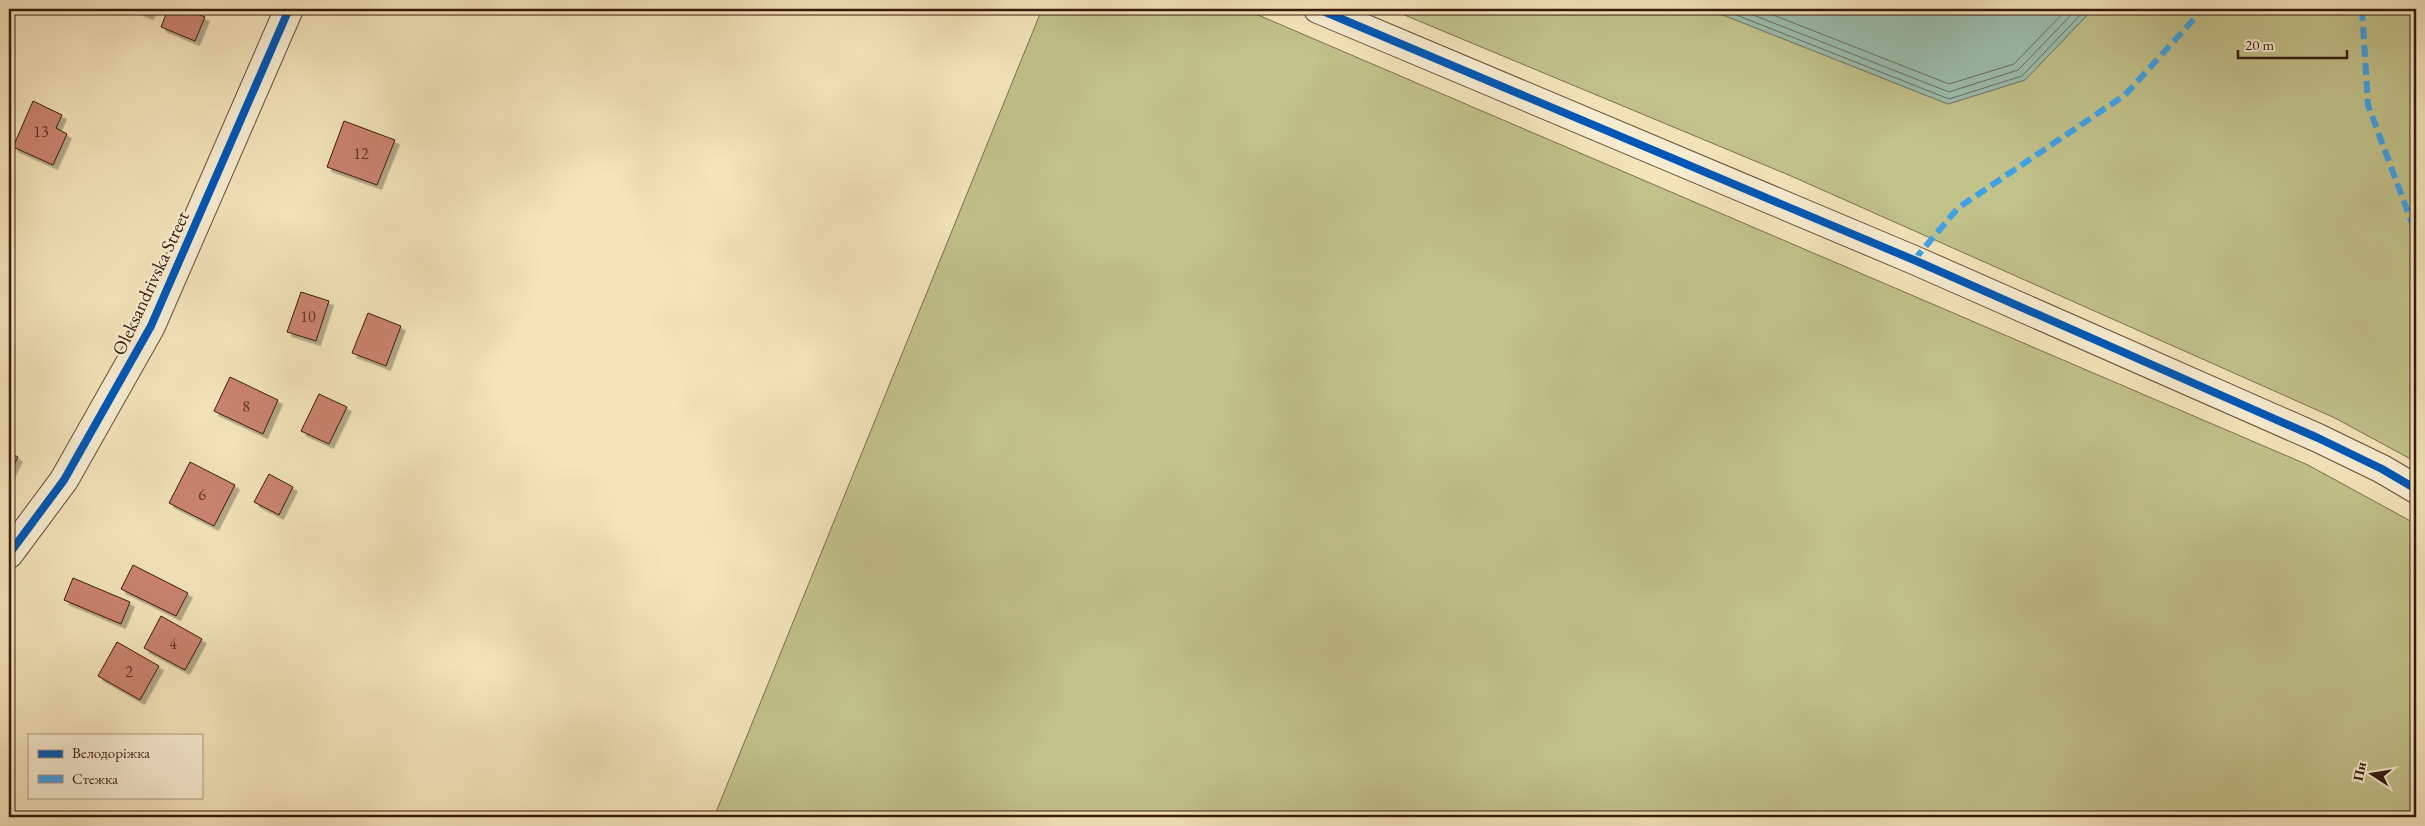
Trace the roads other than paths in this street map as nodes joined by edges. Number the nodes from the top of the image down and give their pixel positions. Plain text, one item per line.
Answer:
1 (289, 9) edge
2 (1318, 9) edge
3 (2416, 489) edge
4 (9, 554) edge

1 - 4 street, Oleksandrivska Street
2 - 3 street

